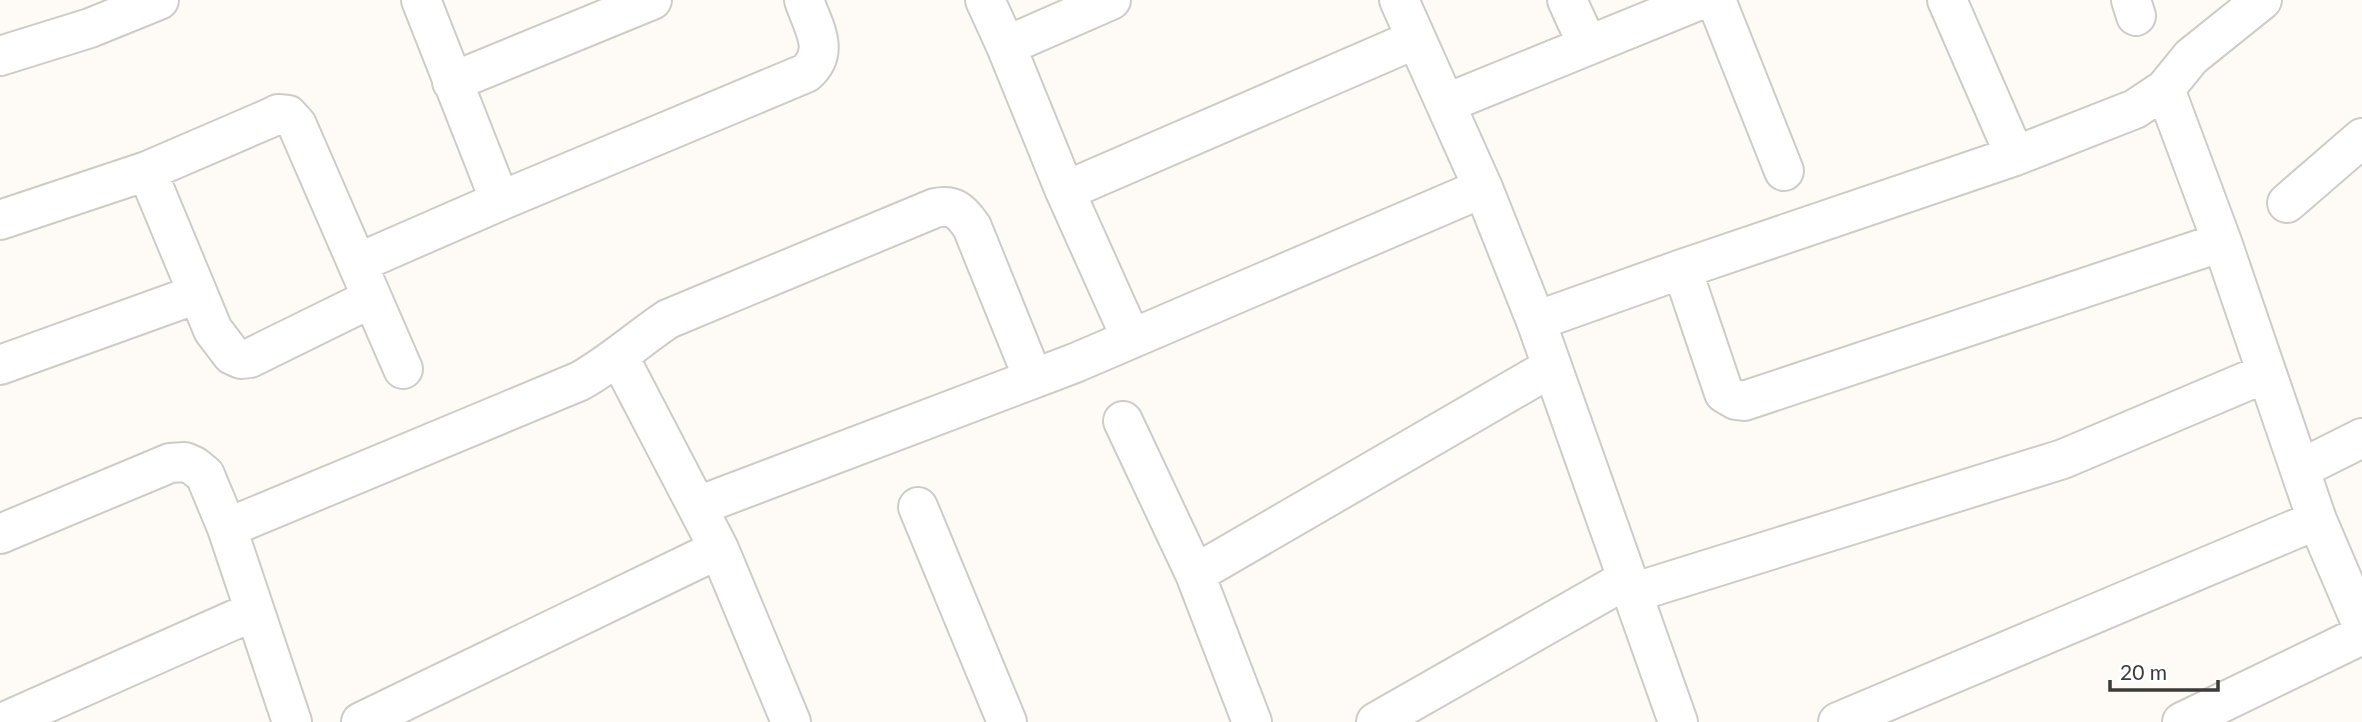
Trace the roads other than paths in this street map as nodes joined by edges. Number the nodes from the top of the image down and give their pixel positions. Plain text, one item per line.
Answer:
1 (421, 0) edge
2 (652, 0) edge
3 (804, 0) edge
4 (985, 0) edge
5 (1111, 0) edge
6 (1399, 0) edge
7 (1567, 0) edge
8 (1700, 0) edge
9 (1716, 0) edge
10 (1947, 0) edge
11 (2262, 0) edge
12 (155, 1) edge
13 (1416, 39) junction
14 (1587, 44) junction
15 (1006, 46) junction
16 (0, 56) edge
17 (452, 82) junction
18 (2165, 89) junction
19 (1447, 103) junction
20 (2362, 138) edge
21 (2015, 156) junction
22 (1784, 171) dead end
23 (148, 172) junction
24 (1483, 188) junction
25 (1065, 191) junction
26 (500, 201) junction
27 (2287, 203) dead end
28 (0, 220) edge
29 (2222, 242) junction
30 (358, 263) junction
31 (1682, 269) junction
32 (197, 294) junction
33 (372, 298) junction
34 (1536, 321) junction
35 (1131, 338) junction
36 (619, 357) junction
37 (0, 365) edge
38 (1552, 368) junction
39 (403, 369) dead end
40 (2266, 373) junction
41 (1033, 378) junction
42 (1123, 421) dead end
43 (2362, 438) edge
44 (2300, 469) junction
45 (698, 506) junction
46 (918, 507) dead end
47 (2317, 520) junction
48 (227, 528) junction
49 (0, 534) edge
50 (719, 549) junction
51 (1195, 574) junction
52 (1630, 586) junction
53 (254, 611) junction
54 (2362, 625) edge
55 (2362, 635) edge
56 (4, 722) edge
57 (292, 722) edge
58 (361, 722) edge
59 (791, 722) edge
60 (1007, 722) edge
61 (1252, 722) edge
62 (1376, 722) edge
63 (1678, 722) edge
64 (1839, 722) edge
65 (2182, 722) edge

1 - 17 street
2 - 17 street
3 - 26 street
4 - 15 street
5 - 15 street
6 - 13 street
7 - 14 street
8 - 14 street
9 - 22 street
10 - 21 street
11 - 18 street
12 - 16 street
13 - 19 street
13 - 25 street
14 - 19 street
15 - 25 street
17 - 26 street
18 - 21 street
18 - 29 street
19 - 24 street
20 - 27 street
21 - 31 street
23 - 28 street
23 - 30 street
23 - 32 street
24 - 34 street
24 - 35 street
25 - 35 street
26 - 30 street
29 - 31 street
29 - 40 street
30 - 33 street
31 - 34 street
32 - 33 street
32 - 37 street
33 - 39 street
34 - 38 street
35 - 41 street
36 - 41 street
36 - 45 street
36 - 48 street
38 - 51 street
38 - 52 street
40 - 44 street
40 - 52 street
41 - 45 street
42 - 51 street
43 - 44 street
44 - 47 street
45 - 50 street
46 - 60 street
47 - 54 street
47 - 64 street
48 - 49 street
48 - 53 street
50 - 58 street
50 - 59 street
51 - 61 street
52 - 62 street
52 - 63 street
53 - 56 street
53 - 57 street
55 - 65 street

